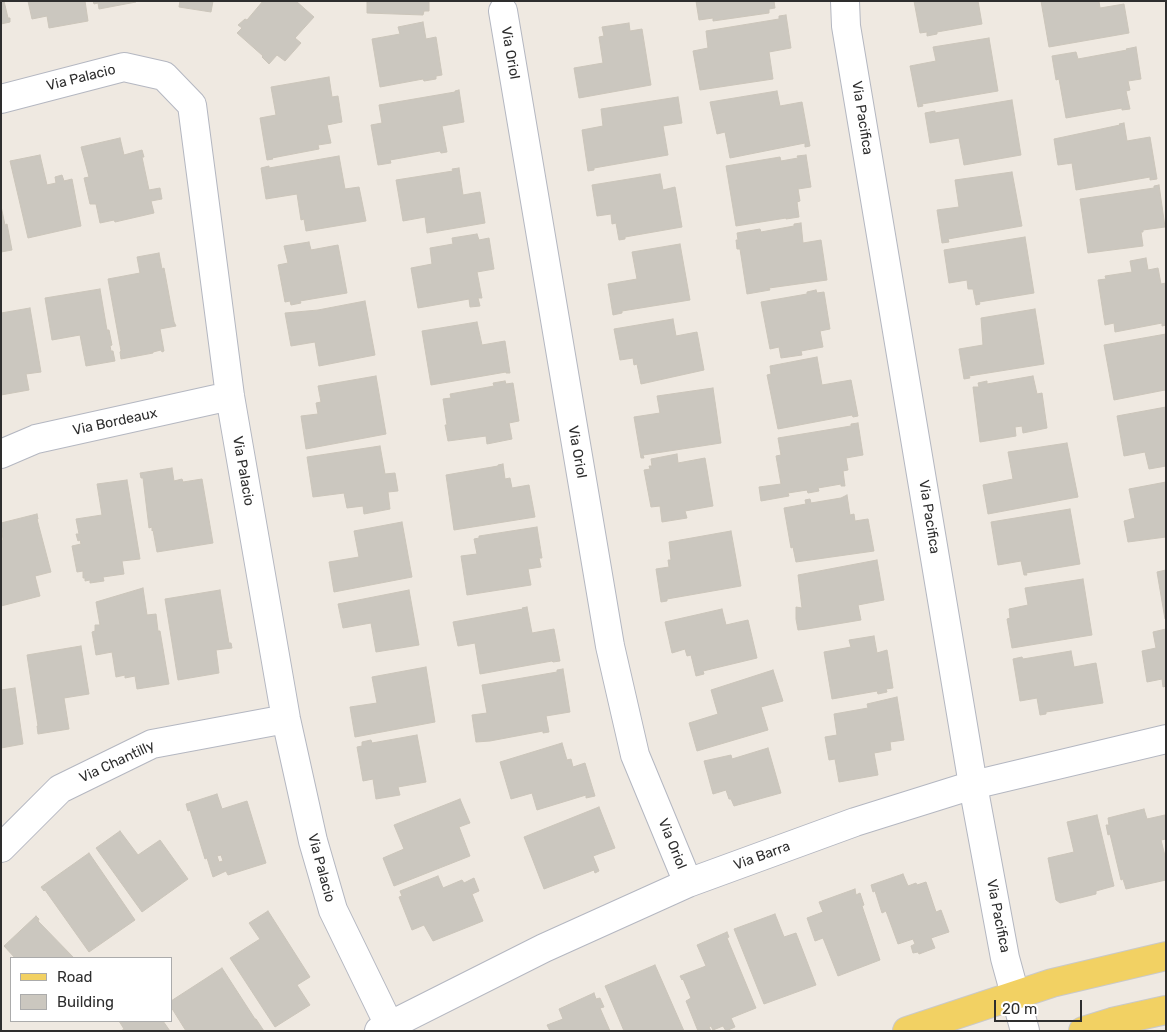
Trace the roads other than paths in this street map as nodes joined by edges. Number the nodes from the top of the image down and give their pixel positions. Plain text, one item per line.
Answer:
1 (845, 1) edge
2 (502, 11) dead end
3 (1, 99) edge
4 (230, 396) junction
5 (1, 454) edge
6 (286, 719) junction
7 (1166, 739) edge
8 (973, 785) junction
9 (1, 848) edge
10 (688, 883) junction
11 (1166, 956) edge
12 (1016, 994) junction
13 (1166, 1010) edge
14 (384, 1028) edge
15 (907, 1031) edge
16 (1025, 1031) edge
17 (1083, 1031) edge

1 - 8 street, Via Pacifica
2 - 10 street, Via Oriol
3 - 4 street, Via Palacio
4 - 5 street, Via Bordeaux
4 - 6 street, Via Palacio
6 - 9 street, Via Chantilly
6 - 14 street, Via Palacio
7 - 8 street, Via Barra
8 - 10 street, Via Barra
8 - 12 street, Via Pacifica
10 - 14 street, Via Barra
11 - 12 main road
12 - 15 main road
12 - 16 street, Via Pacifica
13 - 17 main road

